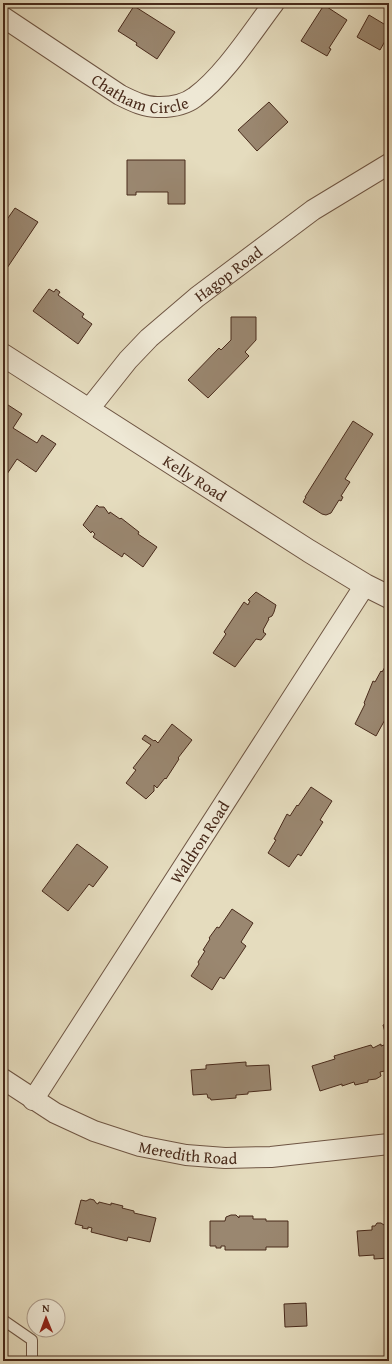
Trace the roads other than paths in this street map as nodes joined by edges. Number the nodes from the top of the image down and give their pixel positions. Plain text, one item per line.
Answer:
1 (274, 3) edge
2 (3, 16) edge
3 (389, 164) edge
4 (3, 355) edge
5 (89, 409) junction
6 (365, 585) junction
7 (389, 597) edge
8 (3, 1080) edge
9 (33, 1100) junction
10 (389, 1144) edge
11 (3, 1320) edge
12 (32, 1361) edge

1 - 2 street, Chatham Circle
3 - 5 street, Hagop Road
4 - 5 street, Kelly Road
5 - 6 street, Kelly Road
6 - 7 street, Kelly Road
6 - 9 street, Waldron Road
8 - 9 street, Meredith Road
9 - 10 street, Meredith Road
11 - 12 lane

